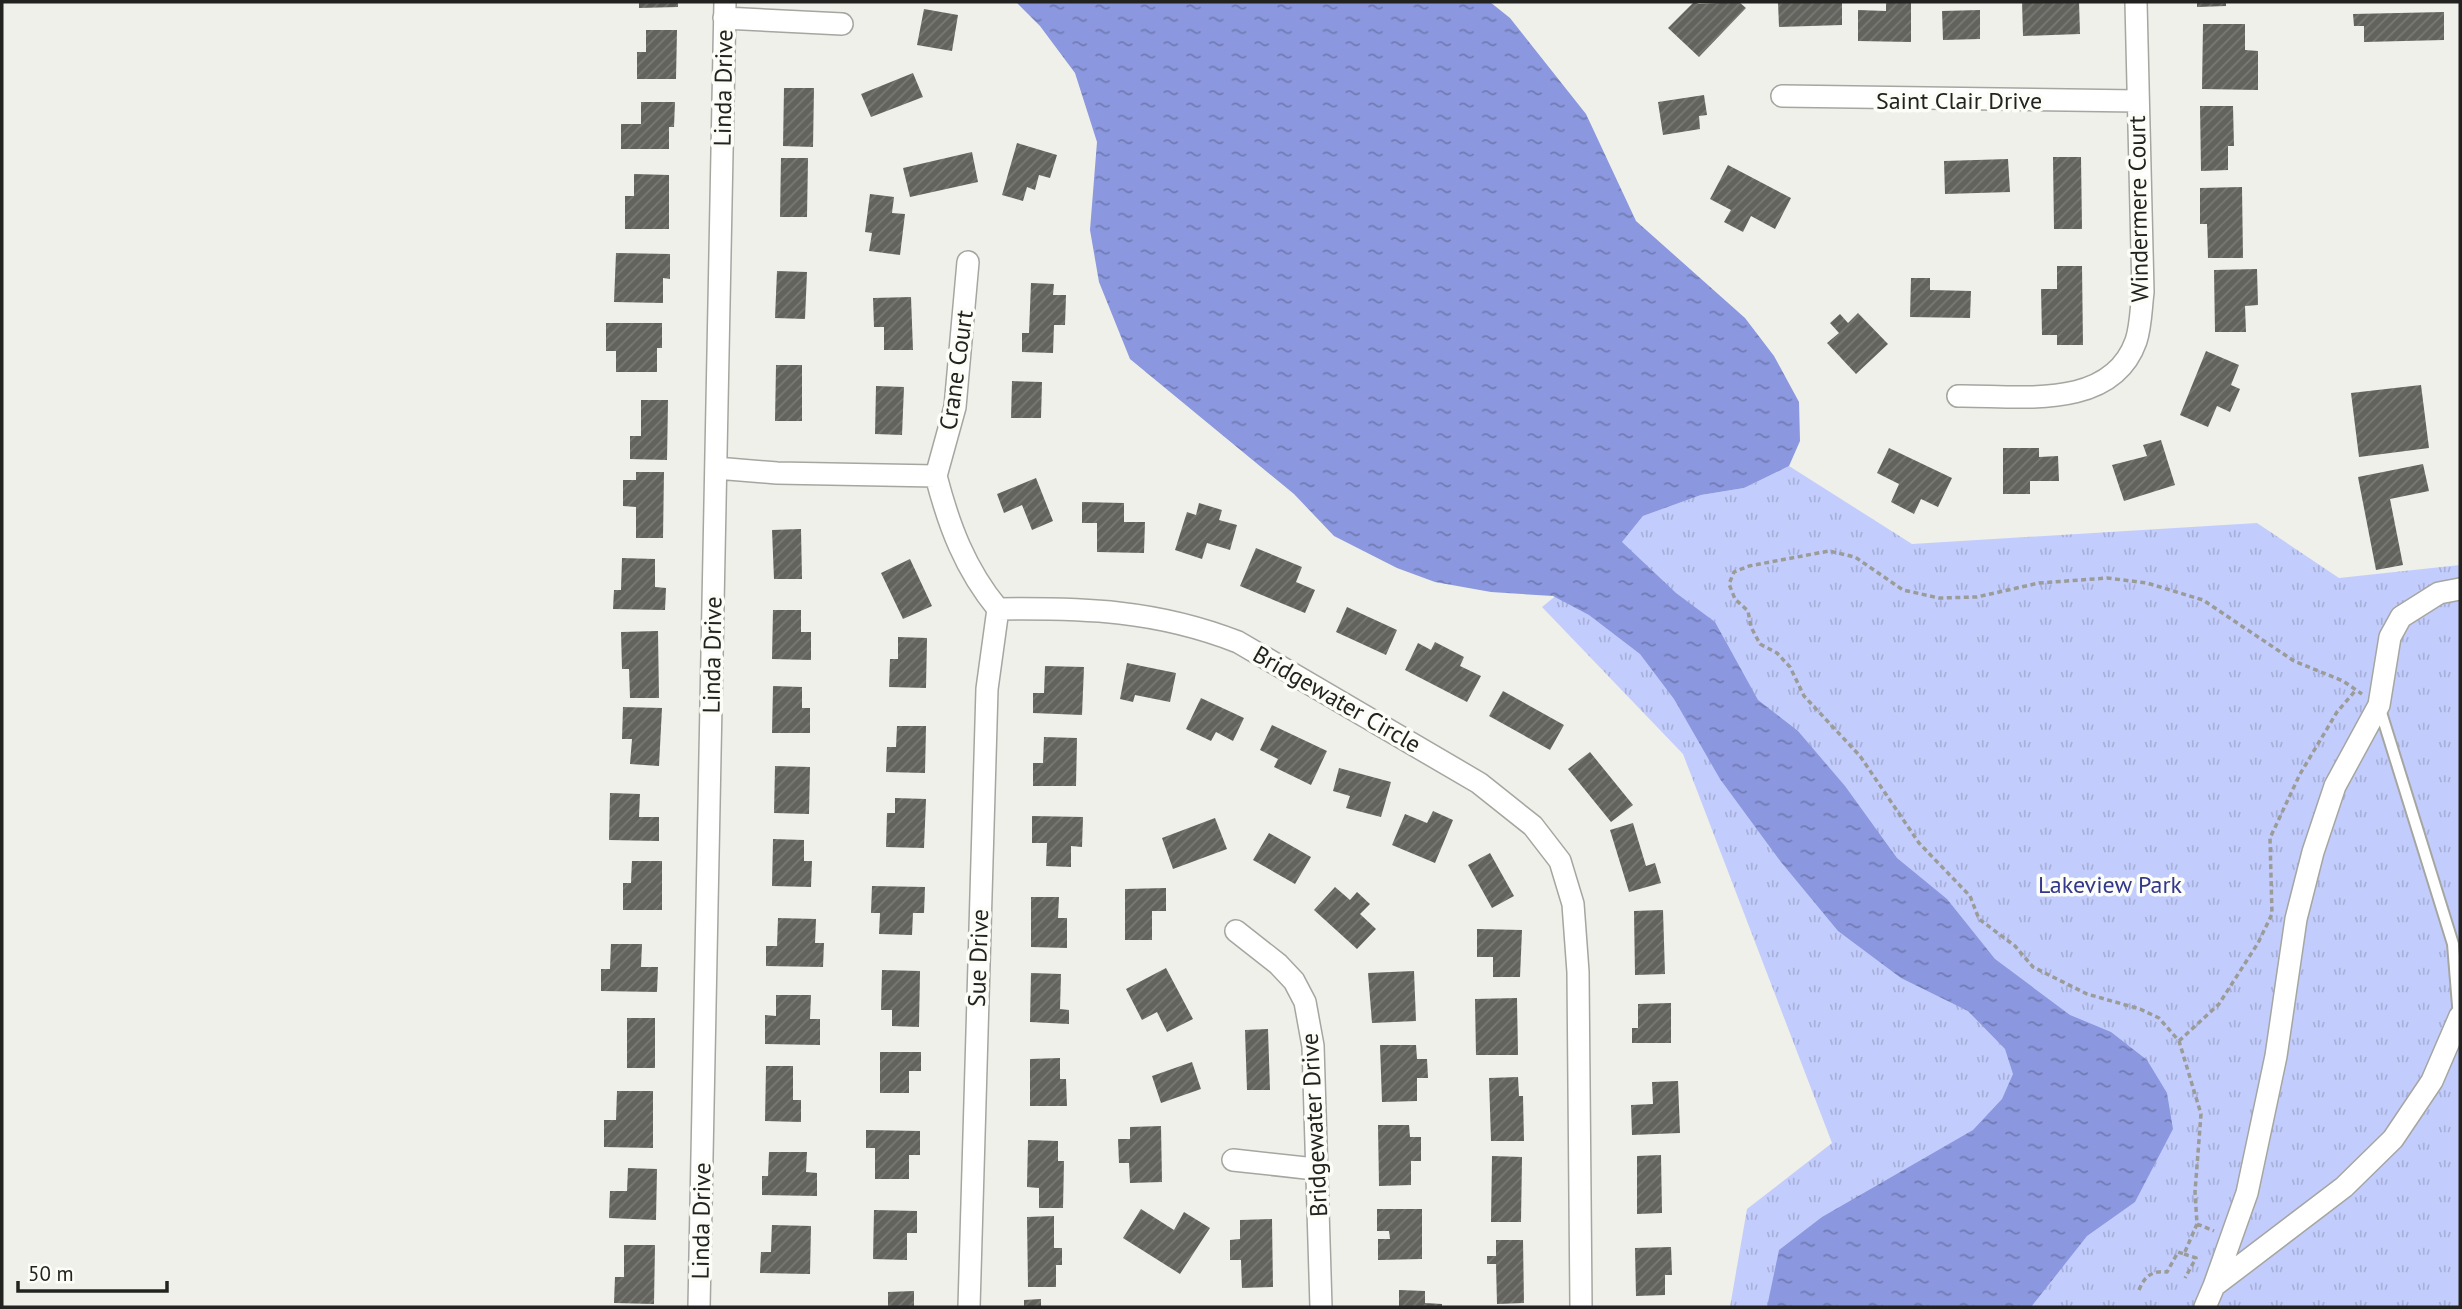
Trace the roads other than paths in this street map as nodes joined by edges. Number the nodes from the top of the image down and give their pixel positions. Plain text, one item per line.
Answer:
1 (2136, 2) edge
2 (724, 10) edge
3 (842, 24) dead end
4 (1782, 96) dead end
5 (2137, 101) junction
6 (968, 262) dead end
7 (1958, 396) dead end
8 (716, 468) junction
9 (936, 476) junction
10 (2460, 589) edge
11 (998, 609) junction
12 (2379, 705) junction
13 (1236, 931) dead end
14 (2460, 1017) edge
15 (1233, 1160) dead end
16 (1315, 1170) junction
17 (2214, 1286) junction
18 (699, 1307) edge
19 (970, 1307) edge
20 (1321, 1307) edge
21 (1581, 1307) edge
22 (2206, 1307) edge

1 - 5 street, Windermere Court
2 - 3 street
2 - 8 street, Linda Drive
4 - 5 street, Saint Clair Drive
5 - 7 street, Windermere Court
6 - 9 street, Crane Court
8 - 9 street
8 - 18 street, Linda Drive
9 - 11 street
10 - 12 street
11 - 19 street, Sue Drive
11 - 21 street, Bridgewater Circle
12 - 14 lane
12 - 17 street
13 - 16 street, Bridgewater Drive
14 - 17 street
15 - 16 street
16 - 20 street, Bridgewater Drive
17 - 22 street

